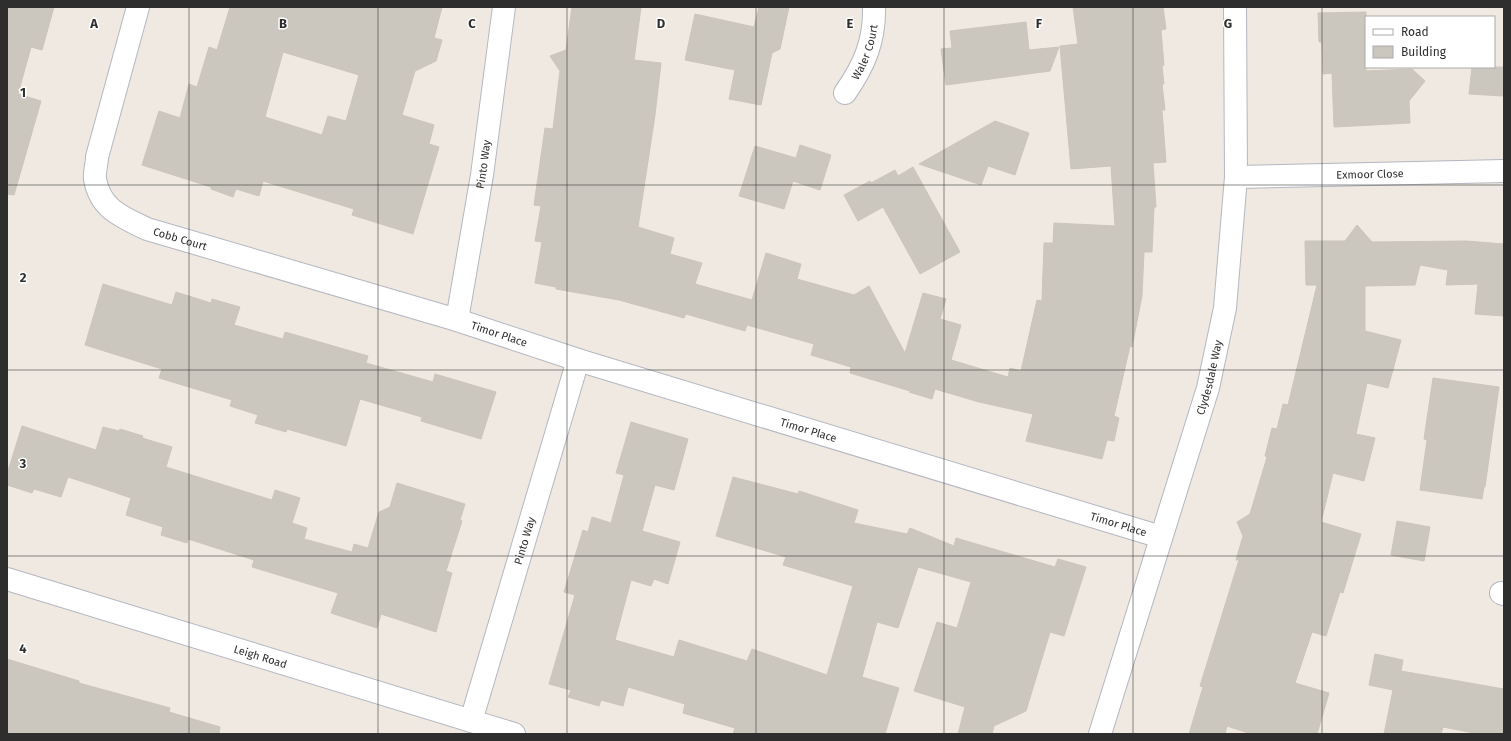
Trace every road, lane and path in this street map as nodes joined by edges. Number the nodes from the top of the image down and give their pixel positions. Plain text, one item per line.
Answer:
1 (138, 7) edge
2 (504, 7) edge
3 (874, 7) edge
4 (1234, 7) edge
5 (845, 93) dead end
6 (1504, 171) edge
7 (1236, 177) junction
8 (457, 320) junction
9 (578, 360) junction
10 (1161, 537) junction
11 (7, 579) edge
12 (471, 721) junction
13 (514, 734) edge
14 (1100, 734) edge

1 - 8 street, Cobb Court
2 - 8 street, Pinto Way
3 - 5 street, Waler Court
4 - 7 street, Clydesdale Way
6 - 7 street, Exmoor Close
7 - 10 street, Clydesdale Way
8 - 9 street, Timor Place
9 - 10 street, Timor Place
9 - 12 street, Pinto Way
10 - 14 street, Clydesdale Way
11 - 12 street, Leigh Road
12 - 13 street, Leigh Road

